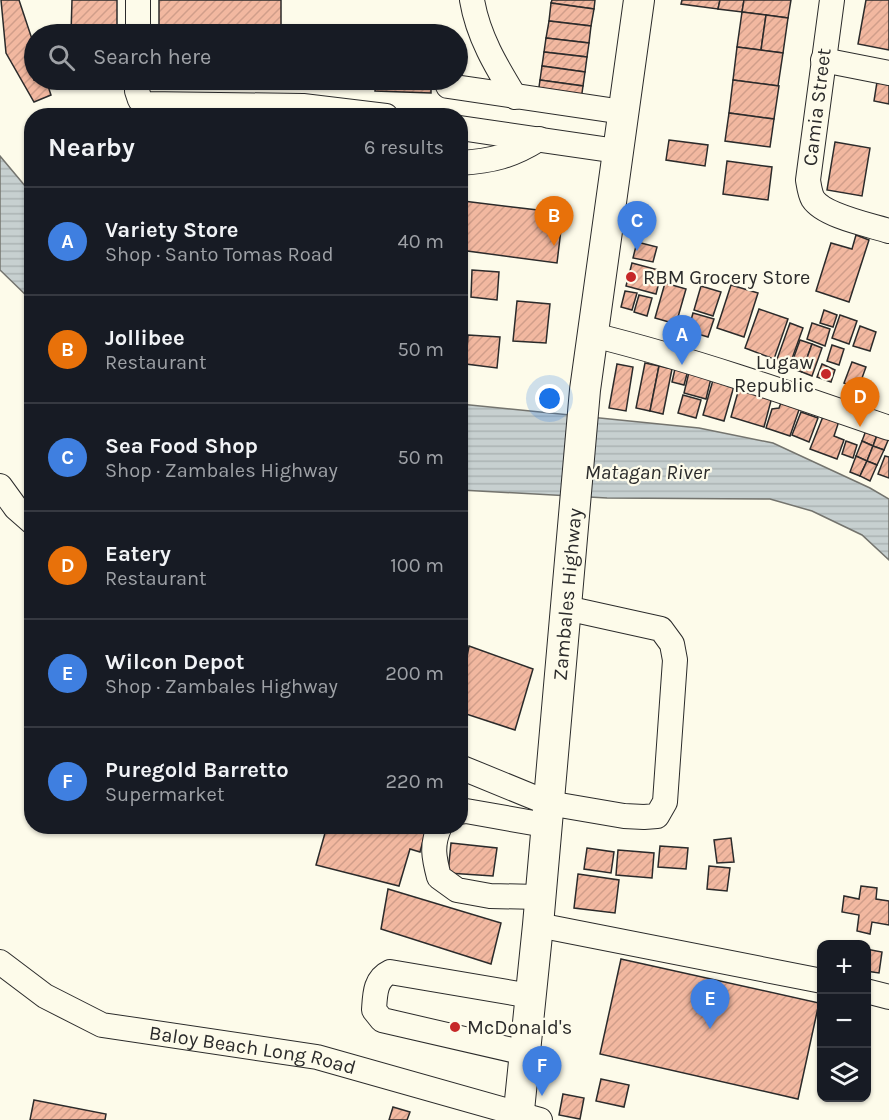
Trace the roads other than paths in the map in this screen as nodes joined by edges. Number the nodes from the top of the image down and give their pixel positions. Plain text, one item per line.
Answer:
1 (138, 0) edge
2 (472, 0) edge
3 (639, 0) edge
4 (832, 0) edge
5 (138, 24) edge
6 (823, 60) junction
7 (889, 73) edge
8 (468, 89) edge
9 (137, 90) edge
10 (514, 97) junction
11 (320, 108) edge
12 (623, 112) junction
13 (468, 129) edge
14 (539, 139) junction
15 (617, 151) junction
16 (468, 163) edge
17 (889, 231) edge
18 (593, 335) junction
19 (889, 428) edge
20 (0, 486) edge
21 (24, 514) edge
22 (566, 608) junction
23 (468, 772) edge
24 (468, 811) edge
25 (546, 814) junction
26 (436, 834) edge
27 (538, 911) junction
28 (0, 962) edge
29 (817, 980) edge
30 (871, 992) edge
31 (531, 996) junction
32 (889, 997) edge
33 (525, 1053) junction
34 (526, 1118) edge

1 - 5 street
2 - 10 street
3 - 12 main road, Zambales Highway
4 - 6 street, Camia Street
6 - 7 street
6 - 17 street, Camia Street
8 - 10 street
9 - 11 street
10 - 12 street
12 - 15 main road, Zambales Highway
13 - 14 street
14 - 15 street
14 - 16 street
15 - 18 main road, Zambales Highway
18 - 19 street
18 - 22 main road, Zambales Highway
20 - 21 street
22 - 25 main road, Zambales Highway
22 - 25 street
23 - 25 street
24 - 25 street
25 - 27 main road, Zambales Highway
26 - 27 street
27 - 29 street
27 - 31 main road, Zambales Highway
28 - 34 street, Baloy Beach Long Road
30 - 32 street
31 - 33 main road, Zambales Highway
31 - 33 street
33 - 34 main road, Zambales Highway

